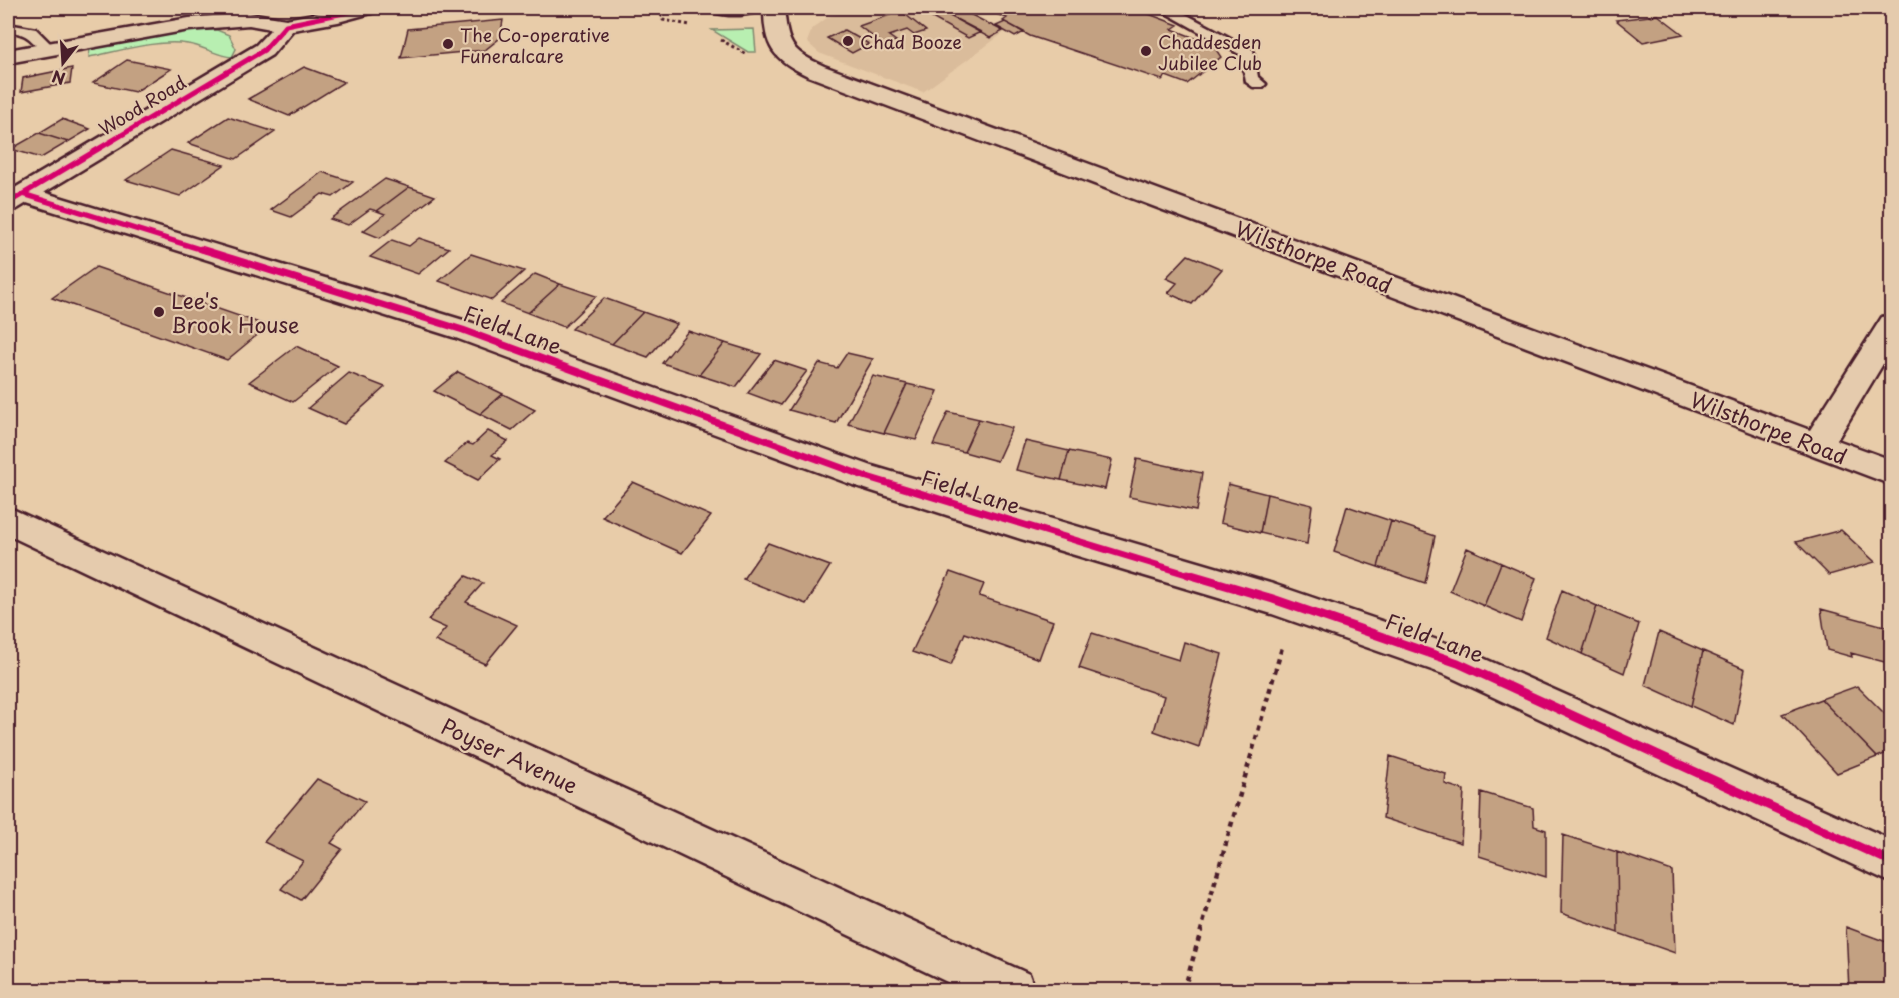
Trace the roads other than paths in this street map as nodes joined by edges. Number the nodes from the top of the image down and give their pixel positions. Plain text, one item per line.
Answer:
1 (368, 8) edge
2 (720, 8) edge
3 (748, 8) edge
4 (774, 8) edge
5 (1164, 8) edge
6 (286, 25) junction
7 (8, 28) edge
8 (48, 48) junction
9 (8, 56) edge
10 (1258, 84) dead end
11 (15, 199) edge
12 (1892, 324) edge
13 (1817, 445) junction
14 (1892, 473) edge
15 (8, 520) edge
16 (1892, 862) edge
17 (1012, 990) edge

1 - 6 street
2 - 3 street
4 - 13 street, Wilsthorpe Road
5 - 10 lane
6 - 8 street
6 - 11 street, Wood Road
7 - 8 lane
8 - 9 street
11 - 16 street, Field Lane
12 - 13 street
13 - 14 street, Wilsthorpe Road
15 - 17 street, Poyser Avenue

